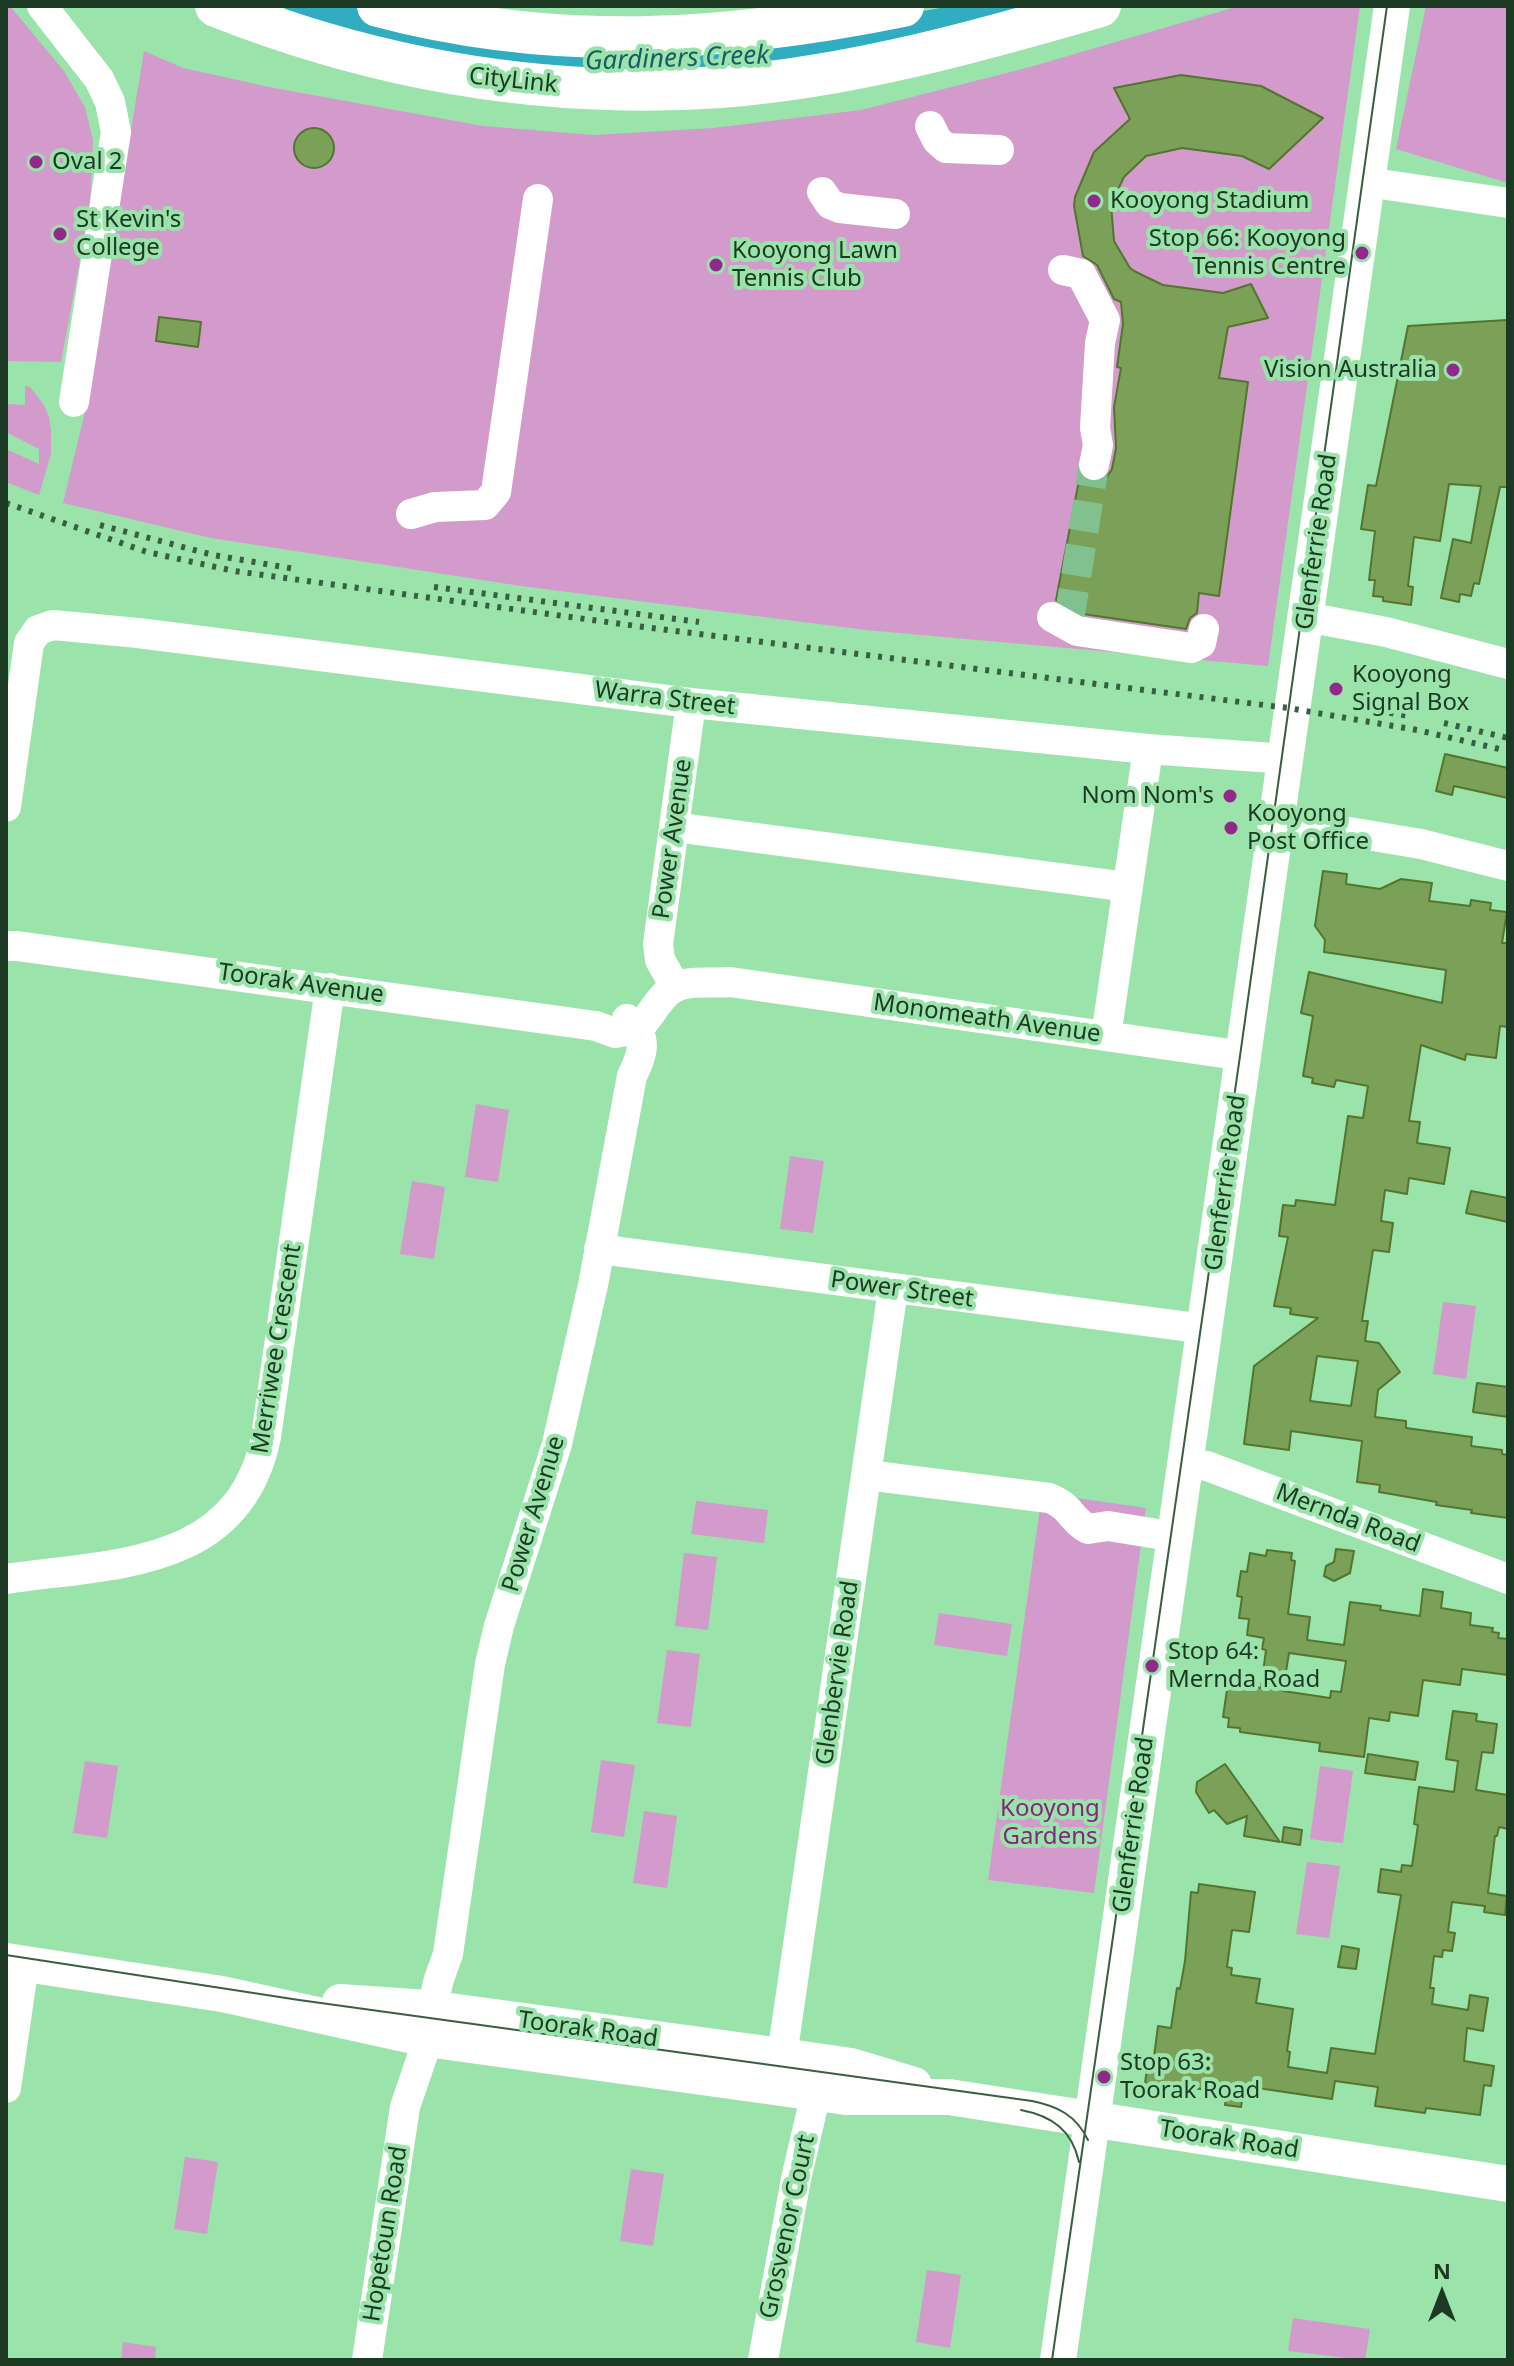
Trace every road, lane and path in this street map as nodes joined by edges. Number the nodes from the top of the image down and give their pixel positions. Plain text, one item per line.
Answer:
1 (42, 6) edge
2 (216, 6) edge
3 (378, 6) edge
4 (903, 6) edge
5 (1100, 6) edge
6 (1392, 6) edge
7 (930, 126) dead end
8 (999, 150) dead end
9 (1367, 182) junction
10 (822, 192) dead end
11 (538, 199) dead end
12 (1508, 203) edge
13 (895, 214) dead end
14 (1063, 270) dead end
15 (74, 402) dead end
16 (1094, 465) tunnel mouth
17 (411, 514) dead end
18 (1306, 617) junction
19 (1063, 621) dead end
20 (1204, 629) dead end
21 (1508, 664) edge
22 (691, 703) junction
23 (1148, 749) junction
24 (1287, 759) junction
25 (6, 800) edge
26 (6, 807) edge
27 (1278, 820) junction
28 (674, 827) junction
29 (1508, 866) edge
30 (1128, 887) junction
31 (6, 946) edge
32 (671, 980) junction
33 (330, 988) junction
34 (621, 1026) junction
35 (1106, 1036) junction
36 (1244, 1056) junction
37 (599, 1249) junction
38 (893, 1289) junction
39 (1205, 1329) junction
40 (1186, 1463) junction
41 (867, 1475) junction
42 (1176, 1537) junction
43 (6, 1579) edge
44 (1508, 1579) edge
45 (15, 1962) edge
46 (424, 2018) junction
47 (782, 2056) junction
48 (6, 2088) edge
49 (816, 2093) junction
50 (949, 2097) junction
51 (1093, 2118) junction
52 (1508, 2184) edge
53 (367, 2360) edge
54 (763, 2360) edge
55 (1058, 2360) edge

1 - 15 street
2 - 5 highway, CityLink
3 - 4 highway, CityLink
6 - 9 main road, Glenferrie Road
7 - 8 street
9 - 12 street
9 - 18 main road, Glenferrie Road
10 - 13 street
11 - 17 street
14 - 16 street
18 - 21 street
18 - 24 main road, Glenferrie Road
19 - 20 street
22 - 23 street, Warra Street
22 - 25 street, Warra Street
22 - 28 street, Power Avenue
23 - 24 street, Warra Street
23 - 30 street
24 - 27 main road, Glenferrie Road
25 - 26 street
27 - 29 street
27 - 36 main road, Glenferrie Road
28 - 30 street
28 - 32 street, Power Avenue
30 - 35 street
31 - 33 street, Toorak Avenue
32 - 34 street
32 - 35 street, Monomeath Avenue
33 - 34 street, Toorak Avenue
33 - 43 street, Merriwee Crescent
34 - 37 street, Power Avenue
35 - 36 street, Monomeath Avenue
36 - 39 main road, Glenferrie Road
37 - 38 street, Power Street
37 - 46 street, Power Avenue
38 - 39 street, Power Street
38 - 41 street, Glenbervie Road
39 - 40 main road, Glenferrie Road
40 - 42 main road, Glenferrie Road
40 - 44 street, Mernda Road
41 - 42 street
41 - 47 street, Glenbervie Road
42 - 51 main road, Glenferrie Road
45 - 46 main road, Toorak Road
45 - 48 street
46 - 47 main road, Toorak Road
46 - 49 main road, Toorak Road
46 - 53 street, Hopetoun Road
47 - 50 main road, Toorak Road
49 - 50 main road, Toorak Road
49 - 54 street, Grosvenor Court
50 - 51 main road, Toorak Road
51 - 52 main road, Toorak Road
51 - 55 main road, Glenferrie Road

